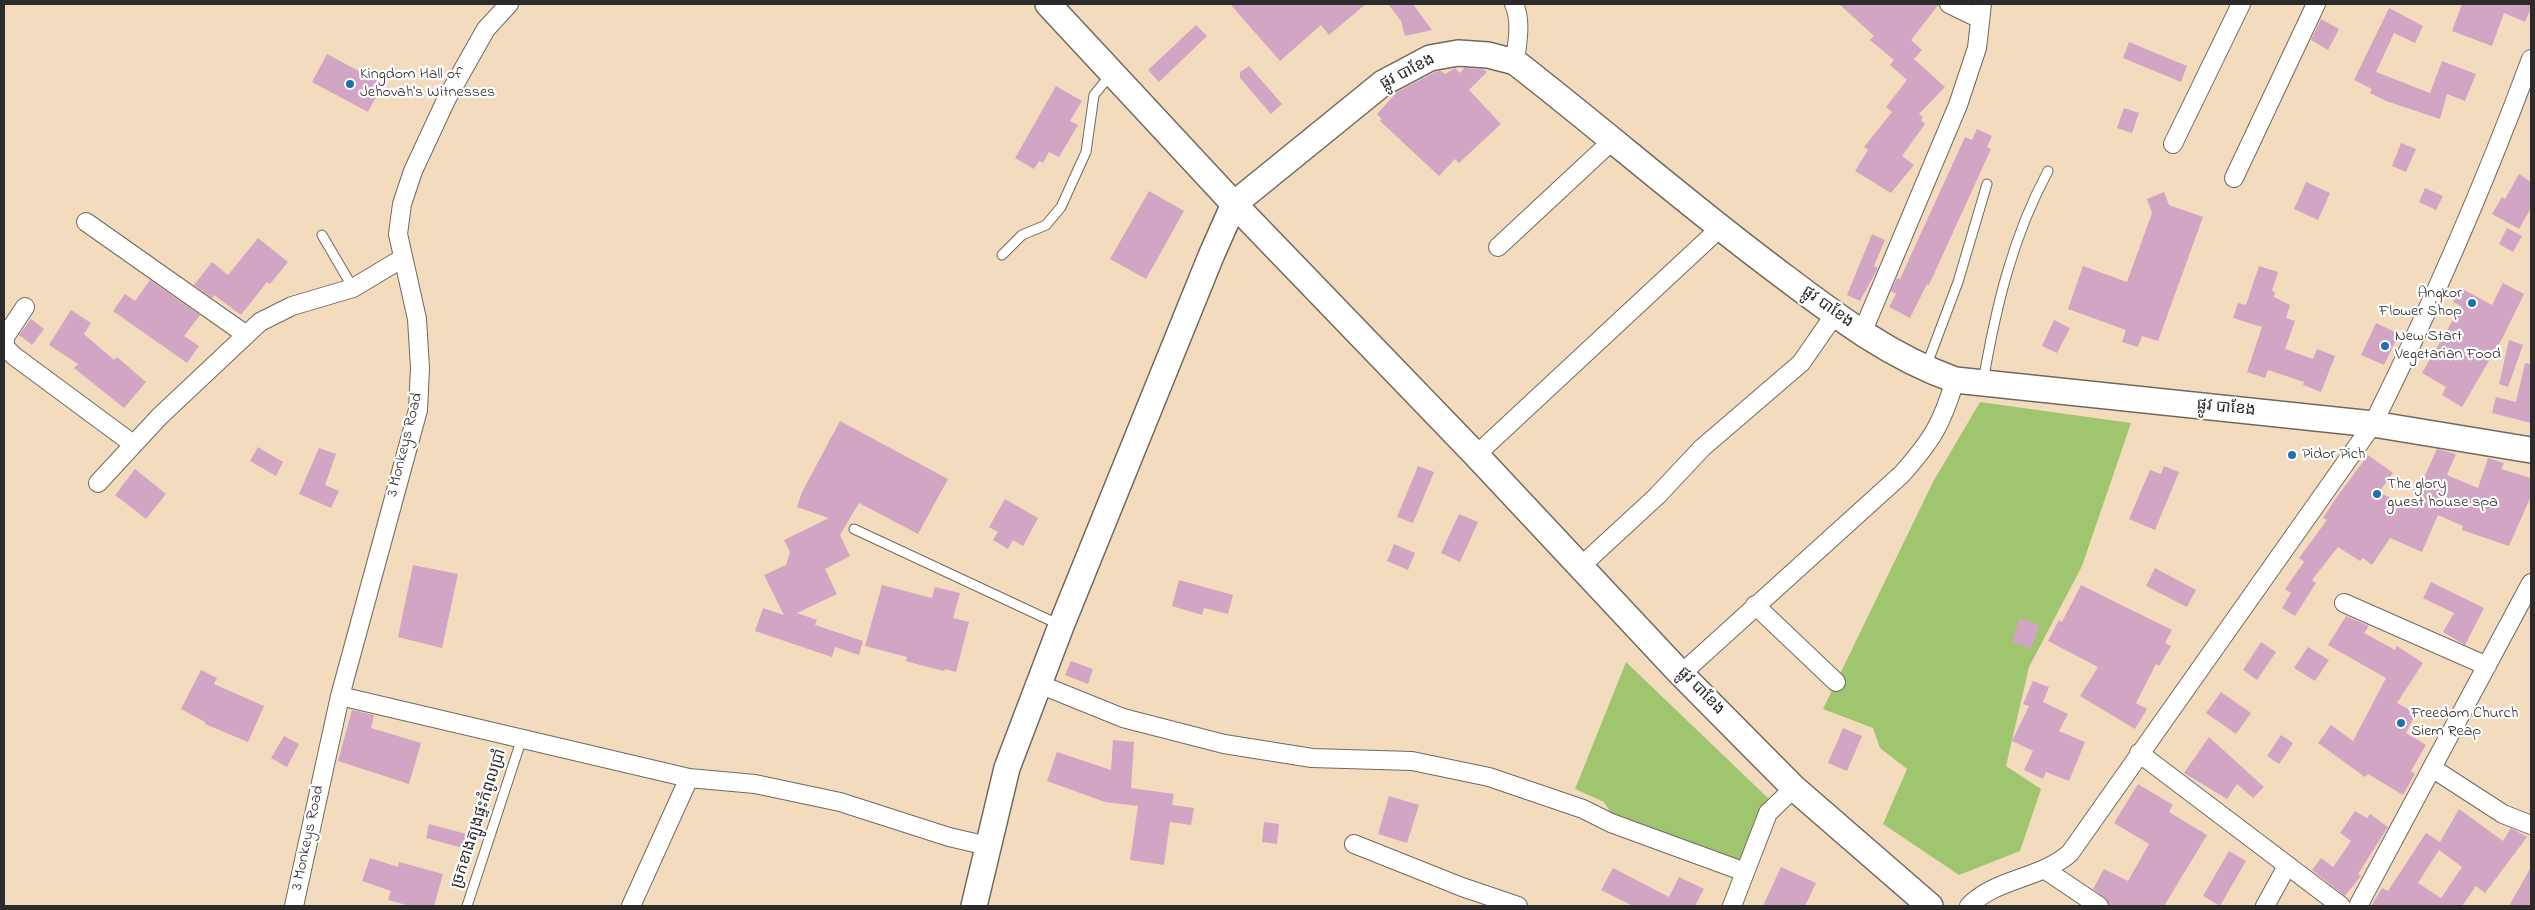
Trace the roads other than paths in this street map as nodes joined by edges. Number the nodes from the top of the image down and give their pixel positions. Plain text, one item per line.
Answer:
1 (509, 4) edge
2 (1048, 4) edge
3 (1514, 4) edge
4 (1949, 4) edge
5 (2241, 4) edge
6 (2316, 4) edge
7 (1981, 11) edge
8 (2531, 59) edge
9 (1515, 62) junction
10 (1113, 72) junction
11 (1613, 140) junction
12 (2173, 144) dead end
13 (2048, 171) dead end
14 (2234, 178) dead end
15 (1987, 184) dead end
16 (1234, 204) junction
17 (86, 222) dead end
18 (1720, 228) junction
19 (322, 235) dead end
20 (1498, 247) dead end
21 (1002, 255) dead end
22 (403, 258) junction
23 (353, 288) junction
24 (25, 307) dead end
25 (1835, 314) junction
26 (1862, 333) junction
27 (245, 334) junction
28 (1925, 369) junction
29 (1955, 380) junction
30 (1983, 384) junction
31 (2373, 424) junction
32 (133, 444) junction
33 (2531, 450) edge
34 (1476, 455) junction
35 (98, 483) dead end
36 (854, 529) dead end
37 (1580, 567) junction
38 (2531, 582) edge
39 (2344, 603) dead end
40 (1755, 605) junction
41 (1061, 626) junction
42 (2487, 666) junction
43 (1682, 674) junction
44 (1836, 682) dead end
45 (1039, 684) junction
46 (340, 696) junction
47 (521, 741) junction
48 (2139, 753) junction
49 (2432, 768) junction
50 (689, 778) junction
51 (1794, 788) junction
52 (2531, 825) edge
53 (1354, 844) dead end
54 (988, 846) junction
55 (2287, 866) junction
56 (2044, 869) junction
57 (1745, 872) junction
58 (294, 906) edge
59 (467, 906) edge
60 (631, 906) edge
61 (974, 906) edge
62 (1518, 906) edge
63 (1732, 906) edge
64 (1930, 906) edge
65 (1969, 906) edge
66 (2099, 906) edge
67 (2266, 906) edge
68 (2341, 906) edge
69 (2358, 906) edge

1 - 22 street, 3 Monkeys Road
2 - 10 street, ផ្លូវ បាខែង
3 - 9 street
4 - 7 street
5 - 12 street
6 - 14 street
7 - 26 street
8 - 31 street
9 - 11 street, ផ្លូវ បាខែង
9 - 16 street, ផ្លូវ បាខែង
10 - 16 street, ផ្លូវ បាខែង
10 - 21 lane
11 - 18 street, ផ្លូវ បាខែង
11 - 20 street
13 - 30 lane
15 - 28 lane
16 - 34 street, ផ្លូវ បាខែង
16 - 41 street
17 - 27 street
18 - 25 street, ផ្លូវ បាខែង
18 - 34 street
19 - 23 lane
22 - 23 street
22 - 46 street, 3 Monkeys Road
23 - 27 street
24 - 32 street
25 - 26 street, ផ្លូវ បាខែង
25 - 37 street
26 - 28 street, ផ្លូវ បាខែង
27 - 32 street
28 - 29 street, ផ្លូវ បាខែង
29 - 30 street, ផ្លូវ បាខែង
29 - 40 street
30 - 31 street, ផ្លូវ បាខែង
31 - 33 street, ផ្លូវ បាខែង
31 - 48 street
32 - 35 street
34 - 37 street, ផ្លូវ បាខែង
36 - 41 lane
37 - 43 street, ផ្លូវ បាខែង
38 - 42 street
39 - 42 street
40 - 43 street
40 - 44 street
41 - 45 street
42 - 49 street
43 - 51 street, ផ្លូវ បាខែង
45 - 54 street
45 - 57 street
46 - 47 street
46 - 58 street, 3 Monkeys Road
47 - 50 street
47 - 59 lane, ច្រកខាងត្បូងផ្ទះកំពូលប្រាំ
48 - 55 street
48 - 56 street
49 - 52 street
49 - 69 street
50 - 54 street
50 - 60 street
51 - 57 street
51 - 64 street, ផ្លូវ បាខែង
53 - 62 street
54 - 61 street
55 - 67 street
55 - 68 street
56 - 65 street
56 - 66 street
57 - 63 street

